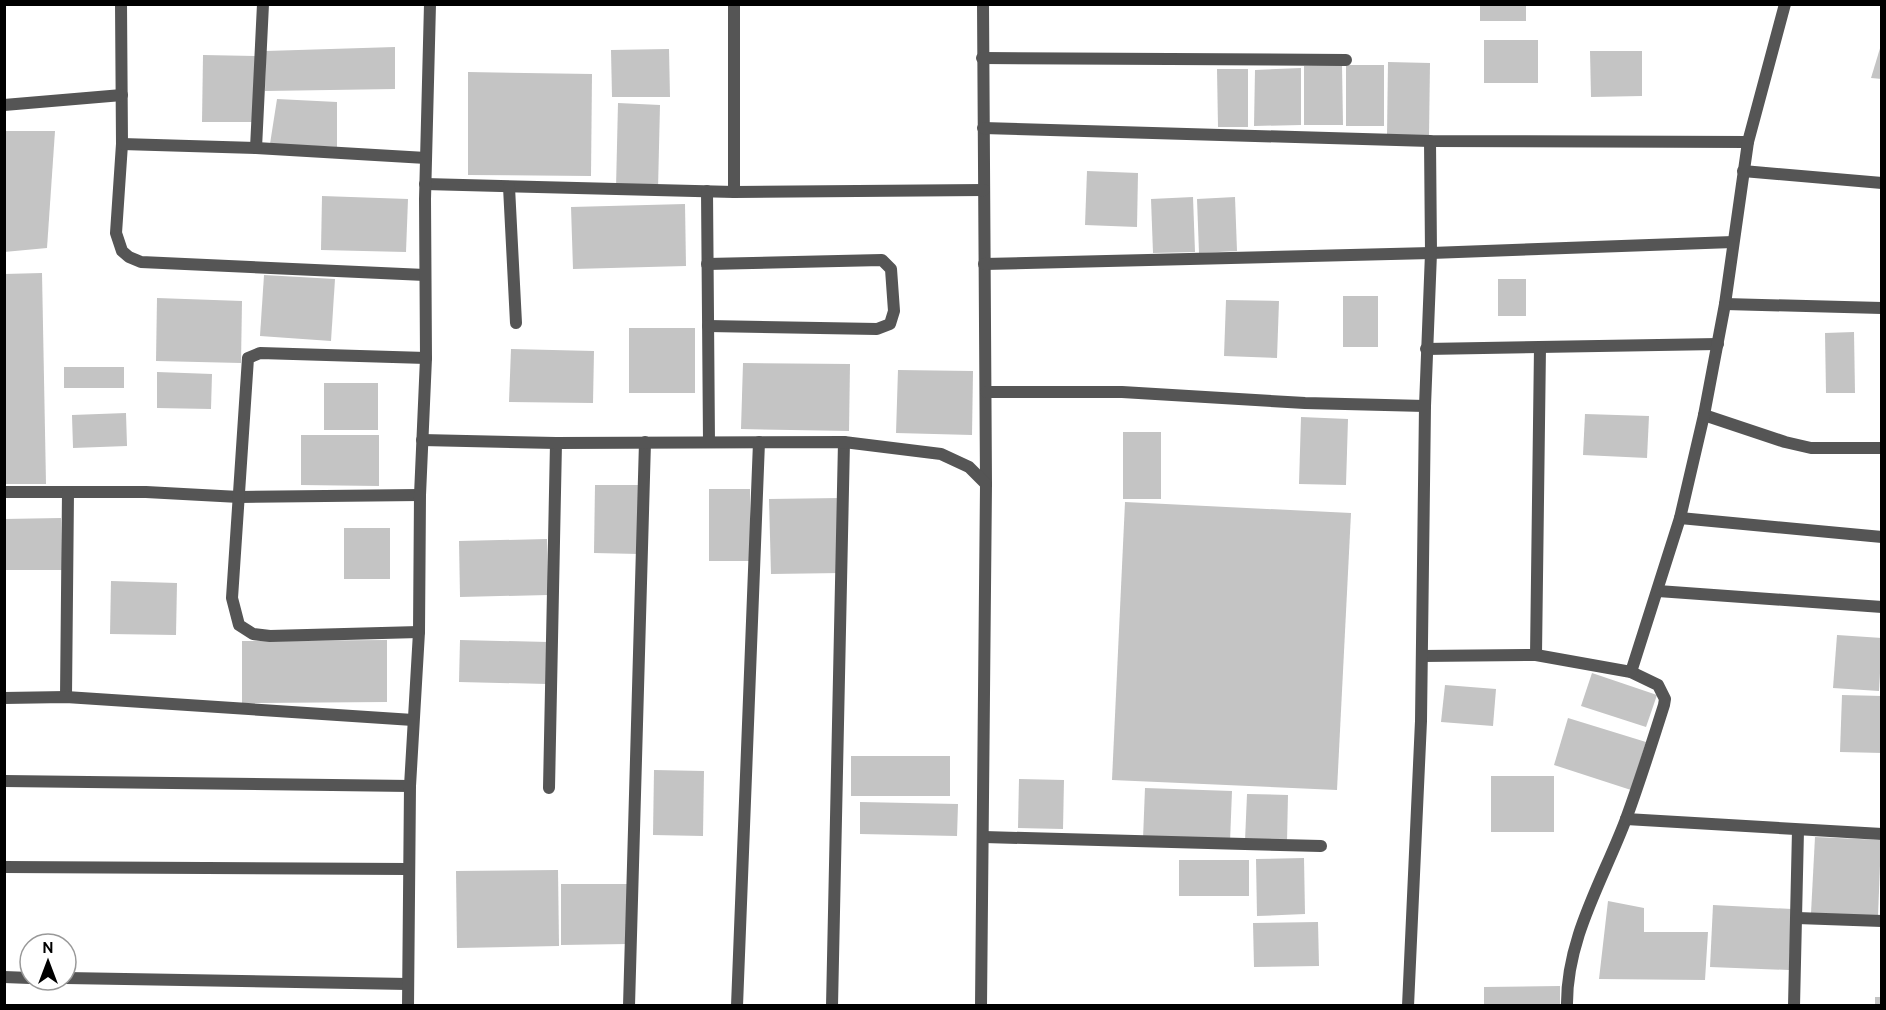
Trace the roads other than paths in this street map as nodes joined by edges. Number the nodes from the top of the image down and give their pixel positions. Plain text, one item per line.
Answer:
1 (121, 4) edge
2 (263, 4) edge
3 (430, 4) edge
4 (734, 4) edge
5 (983, 4) edge
6 (1785, 4) edge
7 (982, 58) junction
8 (1346, 60) dead end
9 (122, 95) junction
10 (4, 105) edge
11 (983, 128) junction
12 (1430, 141) junction
13 (1748, 142) junction
14 (122, 144) junction
15 (256, 148) junction
16 (426, 158) junction
17 (1743, 171) junction
18 (1881, 183) edge
19 (425, 184) junction
20 (509, 187) junction
21 (984, 190) junction
22 (707, 191) junction
23 (734, 192) junction
24 (1733, 242) junction
25 (1431, 253) junction
26 (708, 264) junction
27 (984, 264) junction
28 (425, 275) junction
29 (1725, 304) junction
30 (1881, 308) edge
31 (516, 323) dead end
32 (708, 326) junction
33 (1718, 344) junction
34 (1540, 347) junction
35 (1426, 349) junction
36 (426, 358) junction
37 (986, 392) junction
38 (1425, 406) junction
39 (1704, 415) junction
40 (422, 440) junction
41 (645, 442) junction
42 (709, 442) junction
43 (759, 442) junction
44 (844, 442) junction
45 (556, 443) junction
46 (1881, 448) edge
47 (986, 484) junction
48 (4, 492) edge
49 (68, 492) junction
50 (420, 495) junction
51 (239, 497) junction
52 (1680, 518) junction
53 (1881, 537) edge
54 (1658, 591) junction
55 (1881, 607) edge
56 (419, 632) junction
57 (1536, 655) junction
58 (1422, 656) junction
59 (1631, 672) junction
60 (66, 697) junction
61 (4, 698) edge
62 (413, 720) junction
63 (4, 780) edge
64 (410, 786) junction
65 (549, 788) dead end
66 (1626, 819) junction
67 (1798, 830) junction
68 (1881, 834) edge
69 (984, 837) junction
70 (1321, 846) dead end
71 (4, 867) edge
72 (408, 869) junction
73 (1797, 918) junction
74 (1881, 921) edge
75 (78, 978) edge
76 (408, 984) junction
77 (408, 1005) edge
78 (629, 1005) edge
79 (736, 1005) edge
80 (832, 1005) edge
81 (981, 1005) edge
82 (1408, 1005) edge
83 (1567, 1005) edge
84 (1794, 1005) edge

1 - 9 street
2 - 15 street
3 - 16 street
4 - 23 street
5 - 7 street
6 - 13 street
7 - 8 street
7 - 11 street
9 - 10 street
9 - 14 street
11 - 12 street
11 - 21 street
12 - 13 street
12 - 25 street
13 - 17 street
14 - 15 street
14 - 28 street
15 - 16 street
16 - 19 street
17 - 18 street
17 - 24 street
19 - 20 street
19 - 28 street
20 - 22 street
20 - 31 street
21 - 23 street
21 - 27 street
22 - 23 street
22 - 26 street
24 - 25 street
24 - 29 street
25 - 27 street
25 - 35 street
26 - 32 street
26 - 32 street
27 - 37 street
28 - 36 street
29 - 30 street
29 - 33 street
32 - 42 street
33 - 34 street
33 - 39 street
34 - 35 street
34 - 57 street
35 - 38 street
36 - 40 street
36 - 51 street
37 - 38 street
37 - 47 street
38 - 58 street
39 - 46 street
39 - 52 street
40 - 45 street
40 - 50 street
41 - 42 street
41 - 45 street
41 - 78 street
42 - 43 street
43 - 44 street
43 - 79 street
44 - 47 street
44 - 80 street
45 - 65 street
47 - 69 street
48 - 49 street
49 - 51 street
49 - 60 street
50 - 51 street
50 - 56 street
51 - 56 street
52 - 53 street
52 - 54 street
54 - 55 street
54 - 59 street
56 - 62 street
57 - 58 street
57 - 59 street
58 - 82 street
59 - 66 street
60 - 61 street
60 - 62 street
62 - 64 street
63 - 64 street
64 - 72 street
66 - 67 street
66 - 83 street
67 - 68 street
67 - 73 street
69 - 70 street
69 - 81 street
71 - 72 street
72 - 76 street
73 - 74 street
73 - 84 street
75 - 76 street
76 - 77 street

